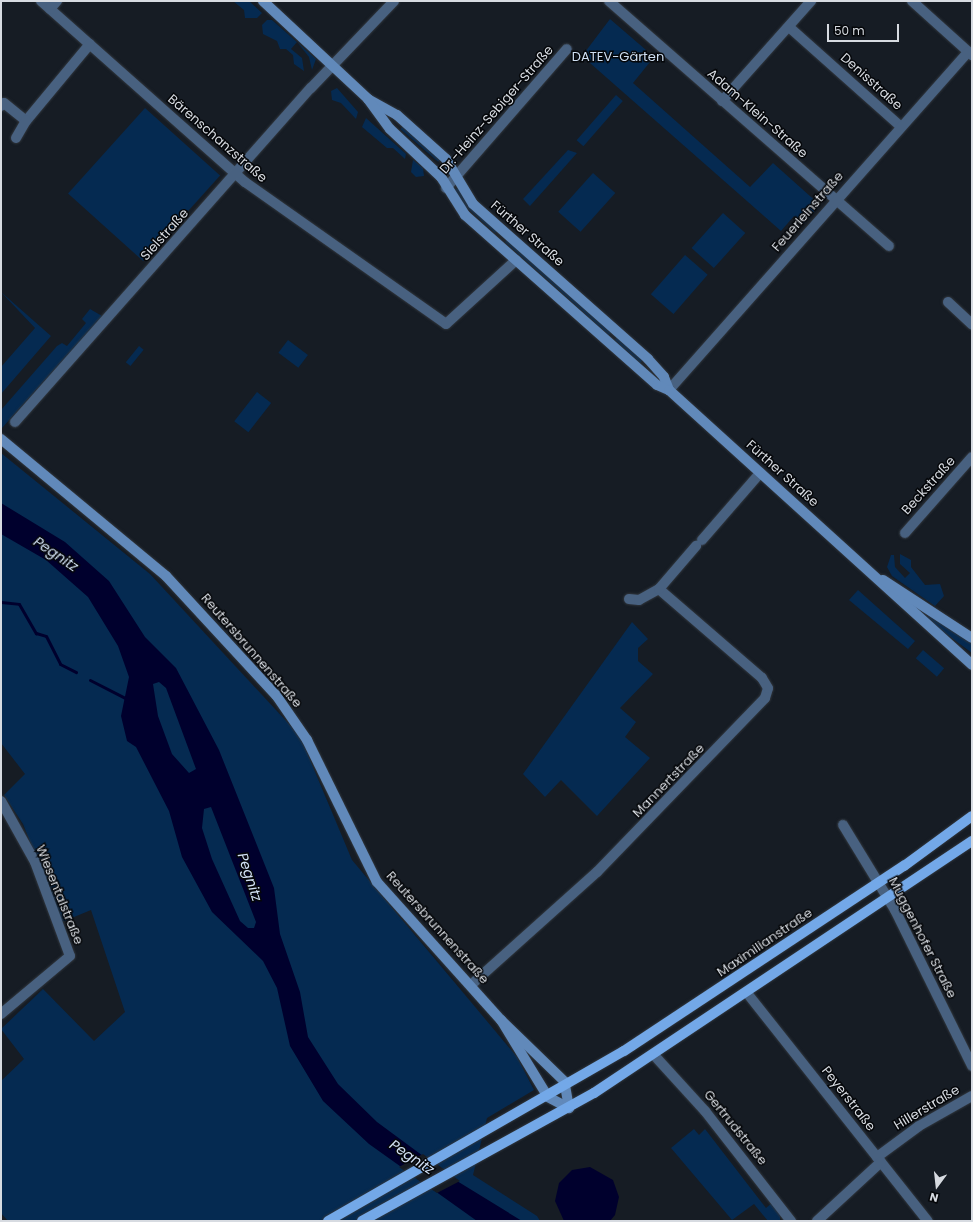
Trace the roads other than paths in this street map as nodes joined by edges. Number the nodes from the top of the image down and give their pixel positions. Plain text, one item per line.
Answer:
1 (41, 1) edge
2 (57, 1) edge
3 (263, 1) edge
4 (394, 1) edge
5 (609, 1) edge
6 (811, 1) edge
7 (912, 1) edge
8 (50, 9) junction
9 (788, 26) junction
10 (90, 44) junction
11 (566, 49) dead end
12 (970, 54) edge
13 (334, 66) junction
14 (368, 99) junction
15 (722, 101) junction
16 (1, 106) edge
17 (26, 121) junction
18 (900, 126) junction
19 (16, 138) dead end
20 (236, 174) junction
21 (457, 176) junction
22 (446, 188) junction
23 (836, 199) junction
24 (889, 246) dead end
25 (516, 260) junction
26 (948, 302) dead end
27 (972, 324) edge
28 (669, 390) junction
29 (15, 422) dead end
30 (1, 439) edge
31 (972, 457) edge
32 (760, 472) junction
33 (905, 533) dead end
34 (878, 577) junction
35 (659, 589) junction
36 (629, 599) dead end
37 (972, 638) edge
38 (972, 665) edge
39 (1, 801) edge
40 (972, 816) edge
41 (843, 825) dead end
42 (972, 841) edge
43 (879, 882) junction
44 (889, 898) junction
45 (471, 985) junction
46 (747, 993) junction
47 (2, 1011) edge
48 (501, 1020) junction
49 (654, 1055) junction
50 (972, 1066) edge
51 (567, 1085) junction
52 (972, 1096) edge
53 (548, 1097) junction
54 (569, 1108) junction
55 (879, 1160) junction
56 (328, 1221) edge
57 (362, 1221) edge
58 (791, 1221) edge
59 (816, 1221) edge
60 (928, 1221) edge

1 - 8 street, Bärenschanzstraße
2 - 8 street
3 - 13 main road, Fürther Straße
4 - 13 street, Sielstraße
5 - 15 street, Adam-Klein-Straße
6 - 9 street
7 - 12 street
8 - 10 street, Bärenschanzstraße
9 - 15 street
9 - 18 street, Denisstraße
10 - 17 street
10 - 20 street, Bärenschanzstraße
11 - 21 street, Dr.-Heinz-Sebiger-Straße
12 - 18 street, Feuerleinstraße
13 - 14 main road, Fürther Straße
13 - 20 street, Sielstraße
14 - 21 main road, Fürther Straße
14 - 22 main road, Fürther Straße
15 - 23 street, Adam-Klein-Straße
16 - 17 street
17 - 19 street
18 - 23 street, Feuerleinstraße
20 - 25 street, Bärenschanzstraße
20 - 29 street, Sielstraße
21 - 22 street, Dr.-Heinz-Sebiger-Straße
21 - 28 main road, Fürther Straße
22 - 25 main road, Fürther Straße
23 - 24 street, Adam-Klein-Straße
23 - 28 street, Feuerleinstraße
25 - 28 main road, Fürther Straße
26 - 27 street
28 - 32 main road, Fürther Straße
30 - 45 main road, Reutersbrunnenstraße
31 - 33 street, Beckstraße
32 - 34 main road, Fürther Straße
32 - 35 street
34 - 37 main road, Fürther Straße
34 - 38 main road, Fürther Straße
35 - 36 street
35 - 45 street, Mannertstraße
39 - 47 street, Wiesentalstraße
40 - 43 main road, Maximilianstraße
41 - 43 street, Muggenhofer Straße
42 - 44 main road
43 - 44 street, Muggenhofer Straße
43 - 51 main road, Maximilianstraße
44 - 46 main road
44 - 50 street, Muggenhofer Straße
45 - 48 main road, Reutersbrunnenstraße
46 - 49 main road
46 - 55 street, Peyerstraße
48 - 51 main road, Reutersbrunnenstraße
48 - 53 main road, Reutersbrunnenstraße
49 - 54 main road
49 - 58 street, Gertrudstraße
51 - 53 main road, Maximilianstraße
51 - 54 main road
52 - 55 street, Hillerstraße
53 - 54 main road
53 - 56 main road, Maximilianstraße
54 - 57 main road
55 - 59 street, Hillerstraße
55 - 60 street, Peyerstraße

